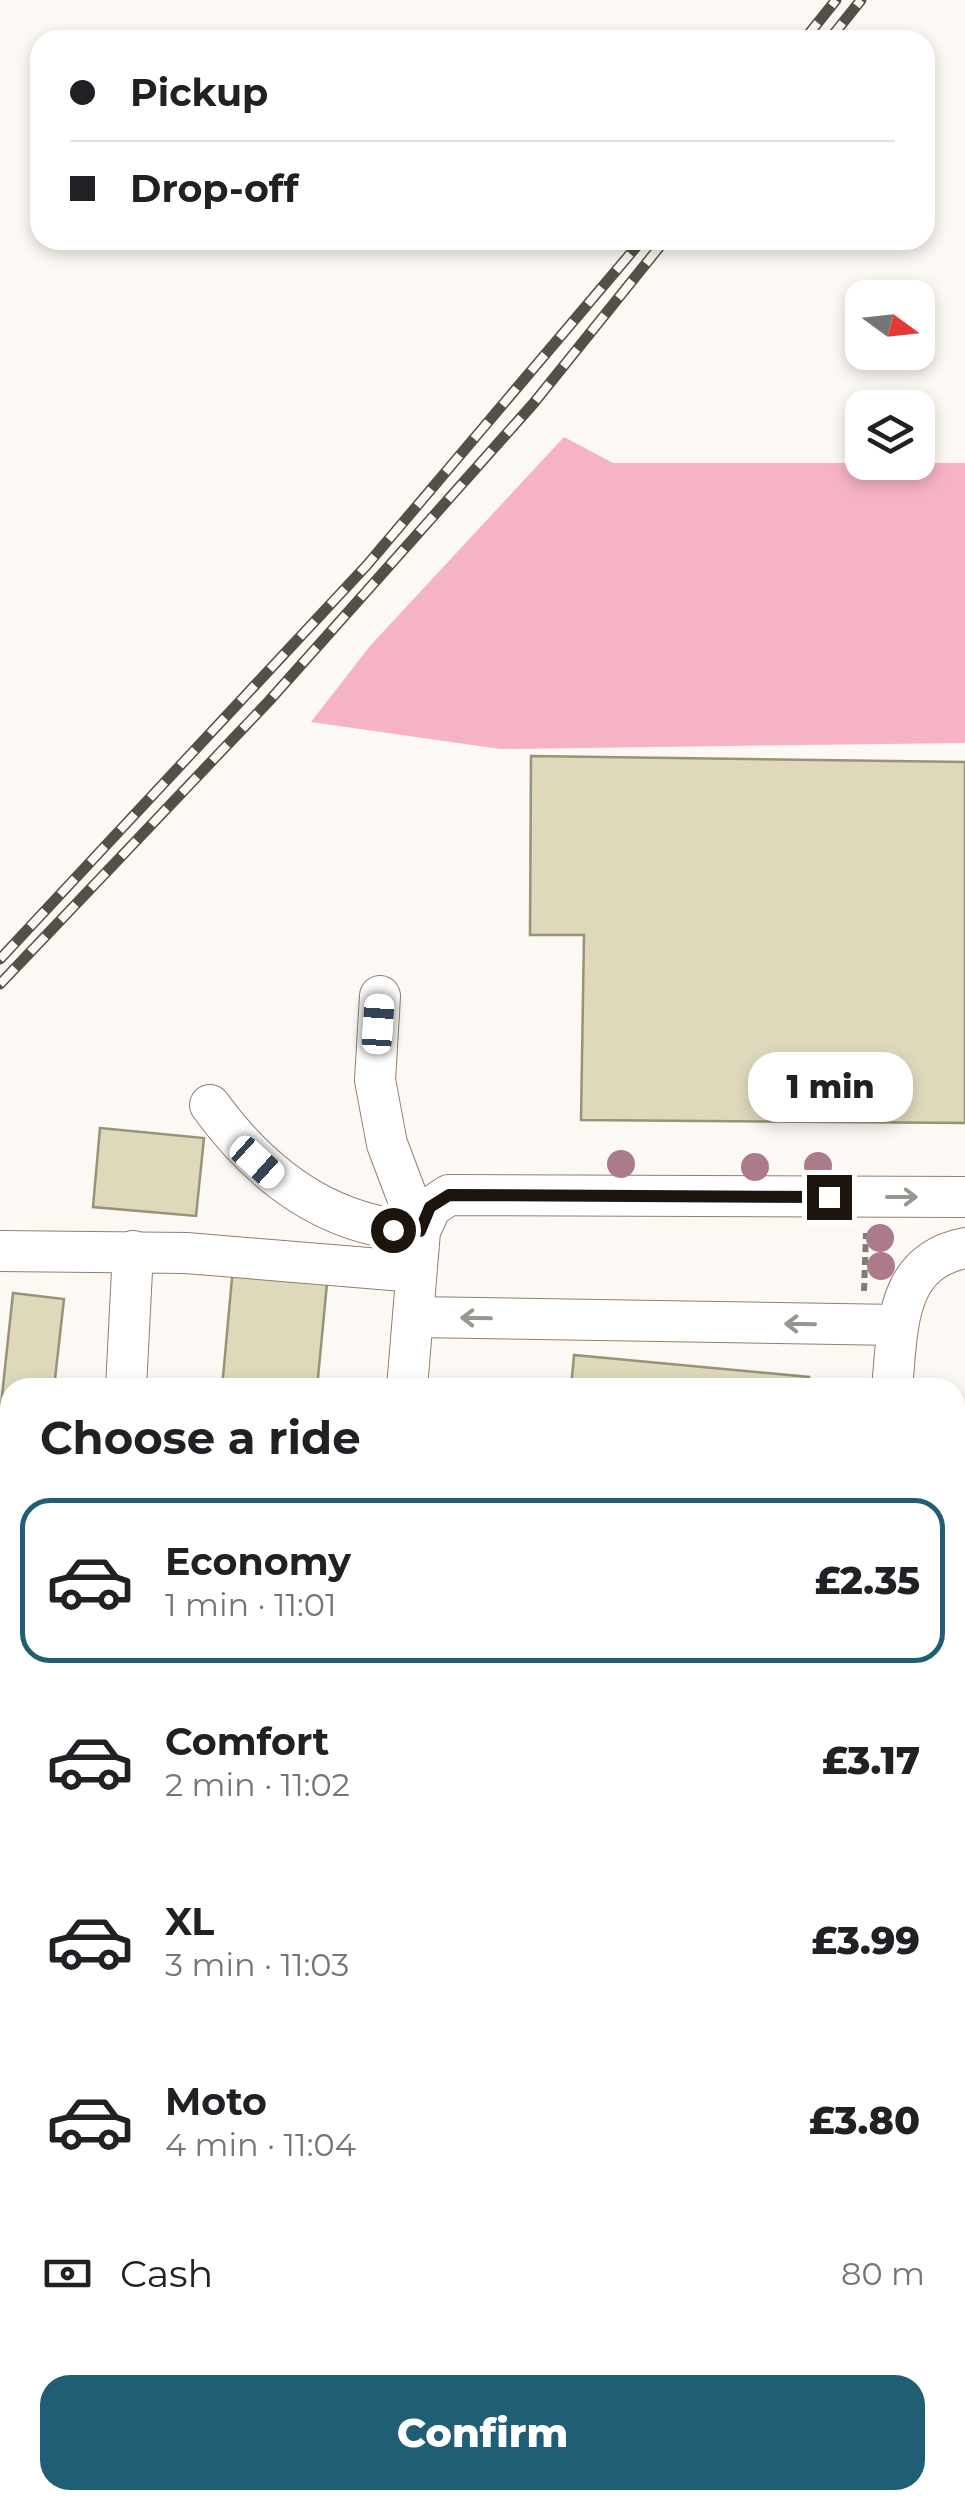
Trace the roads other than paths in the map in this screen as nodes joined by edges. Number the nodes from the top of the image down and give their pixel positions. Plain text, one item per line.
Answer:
1 (380, 996) dead end
2 (210, 1105) dead end
3 (965, 1197) edge
4 (420, 1231) junction
5 (965, 1248) edge
6 (0, 1251) edge
7 (133, 1251) junction
8 (416, 1272) junction
9 (414, 1317) junction
10 (881, 1324) junction
11 (127, 1378) edge
12 (408, 1378) edge
13 (890, 1378) edge

1 - 4 street
2 - 4 street
4 -> 3 street
4 - 8 street
5 - 10 street
6 - 7 street
7 - 8 street
7 - 11 street
8 - 9 street
10 -> 9 street
9 - 12 street
10 - 13 street

